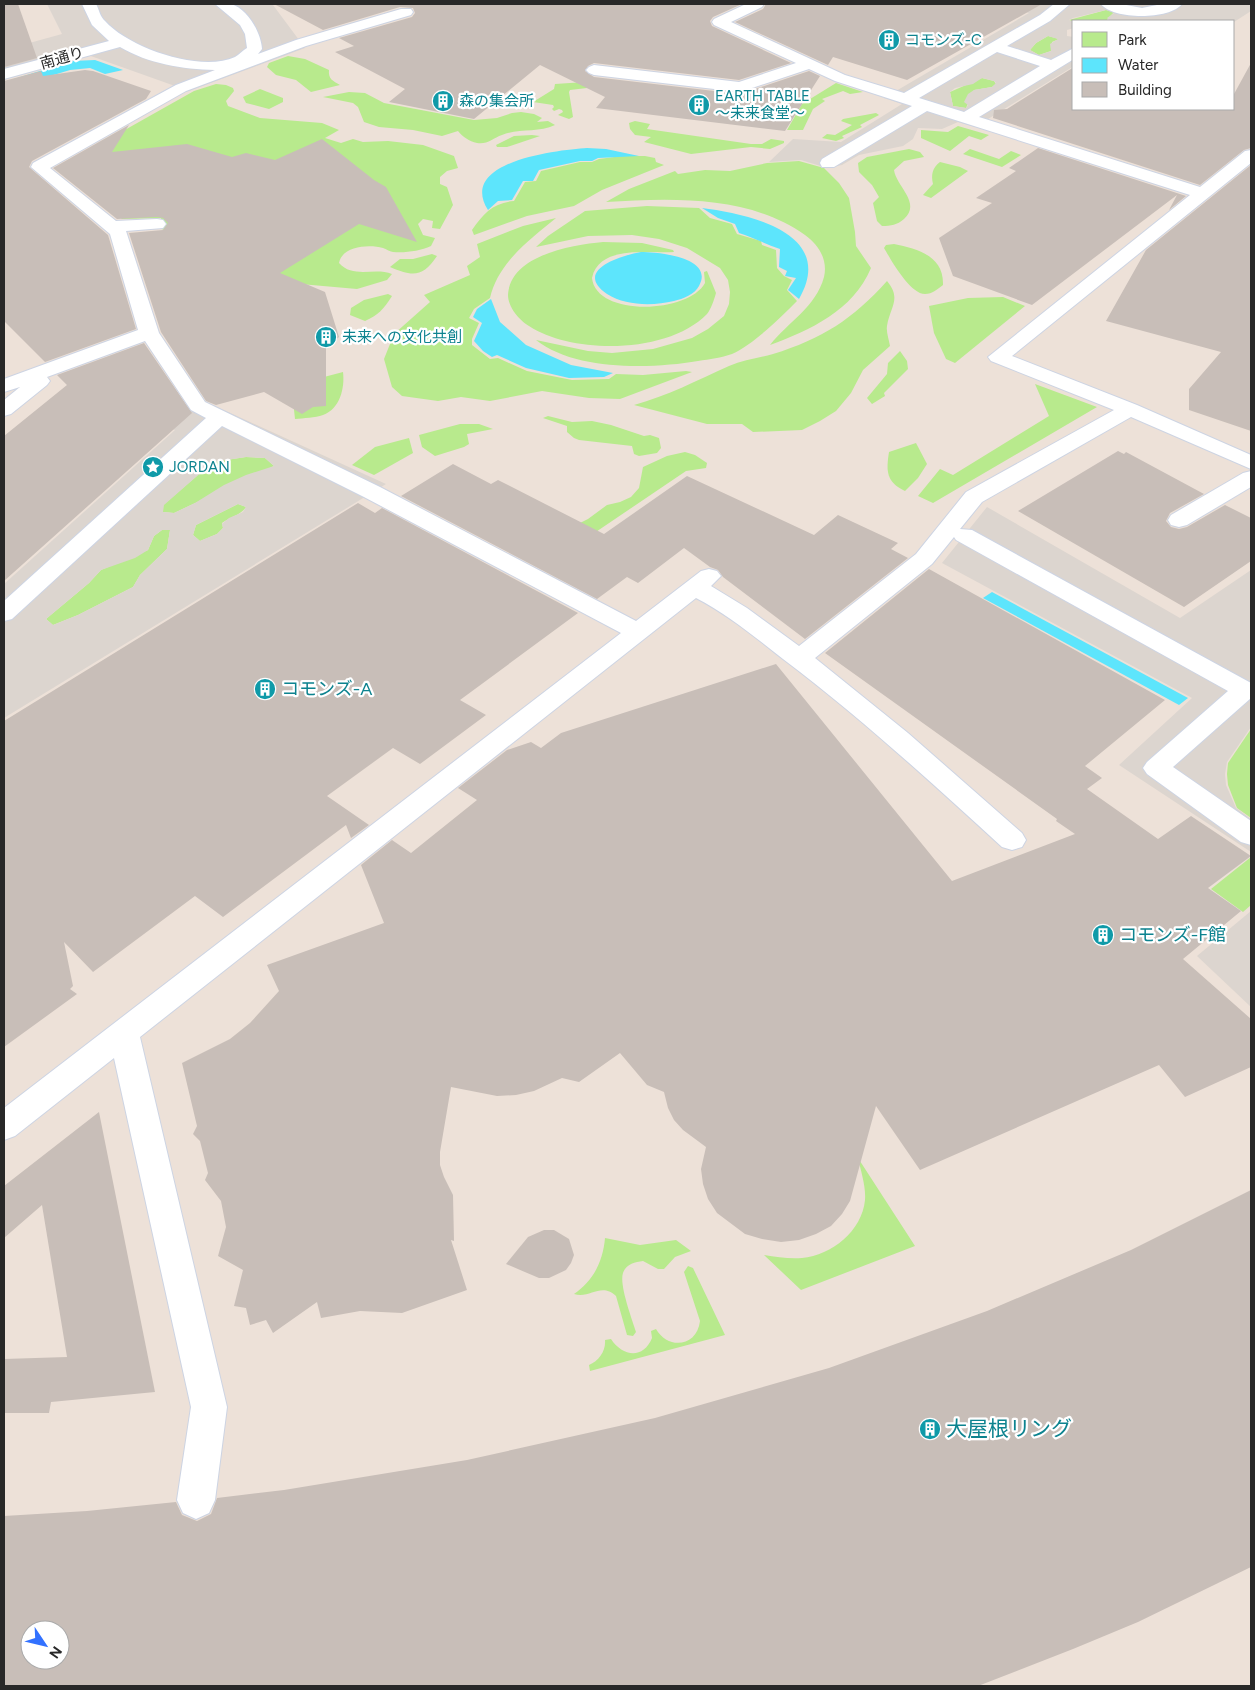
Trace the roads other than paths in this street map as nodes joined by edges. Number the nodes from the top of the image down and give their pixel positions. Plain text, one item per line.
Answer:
1 (89, 4) edge
2 (222, 4) edge
3 (757, 4) edge
4 (1063, 4) edge
5 (1108, 4) edge
6 (1174, 4) edge
7 (406, 12) dead end
8 (1130, 18) edge
9 (121, 42) junction
10 (995, 47) junction
11 (1072, 53) edge
12 (810, 64) junction
13 (1052, 65) junction
14 (594, 70) dead end
15 (4, 74) edge
16 (906, 99) junction
17 (926, 105) junction
18 (966, 118) junction
19 (1251, 156) edge
20 (828, 163) dead end
21 (1203, 194) junction
22 (157, 224) dead end
23 (112, 227) junction
24 (149, 333) junction
25 (59, 366) junction
26 (4, 386) edge
27 (4, 410) edge
28 (1130, 410) junction
29 (220, 417) junction
30 (1251, 464) edge
31 (1251, 478) edge
32 (1179, 520) dead end
33 (964, 535) dead end
34 (4, 614) edge
35 (638, 632) junction
36 (800, 658) junction
37 (1251, 835) edge
38 (1012, 840) dead end
39 (124, 1034) junction
40 (4, 1126) edge
41 (196, 1500) dead end

1 - 9 lane
2 - 9 lane
3 - 12 lane
4 - 10 lane
5 - 8 lane
6 - 8 lane
7 - 23 lane
9 - 15 lane, 南通り
10 - 13 lane
10 - 16 lane
11 - 13 lane
12 - 14 lane
12 - 16 lane
13 - 18 lane
16 - 17 lane
17 - 18 lane
17 - 20 lane
18 - 21 lane
19 - 21 lane
21 - 28 lane
22 - 23 lane
23 - 24 lane
24 - 25 lane
24 - 29 lane
25 - 26 lane
25 - 27 lane
28 - 30 lane
28 - 36 lane
29 - 34 lane
29 - 35 lane
31 - 32 lane
33 - 37 lane
35 - 36 lane
35 - 39 lane
36 - 38 lane
39 - 40 lane
39 - 41 lane

